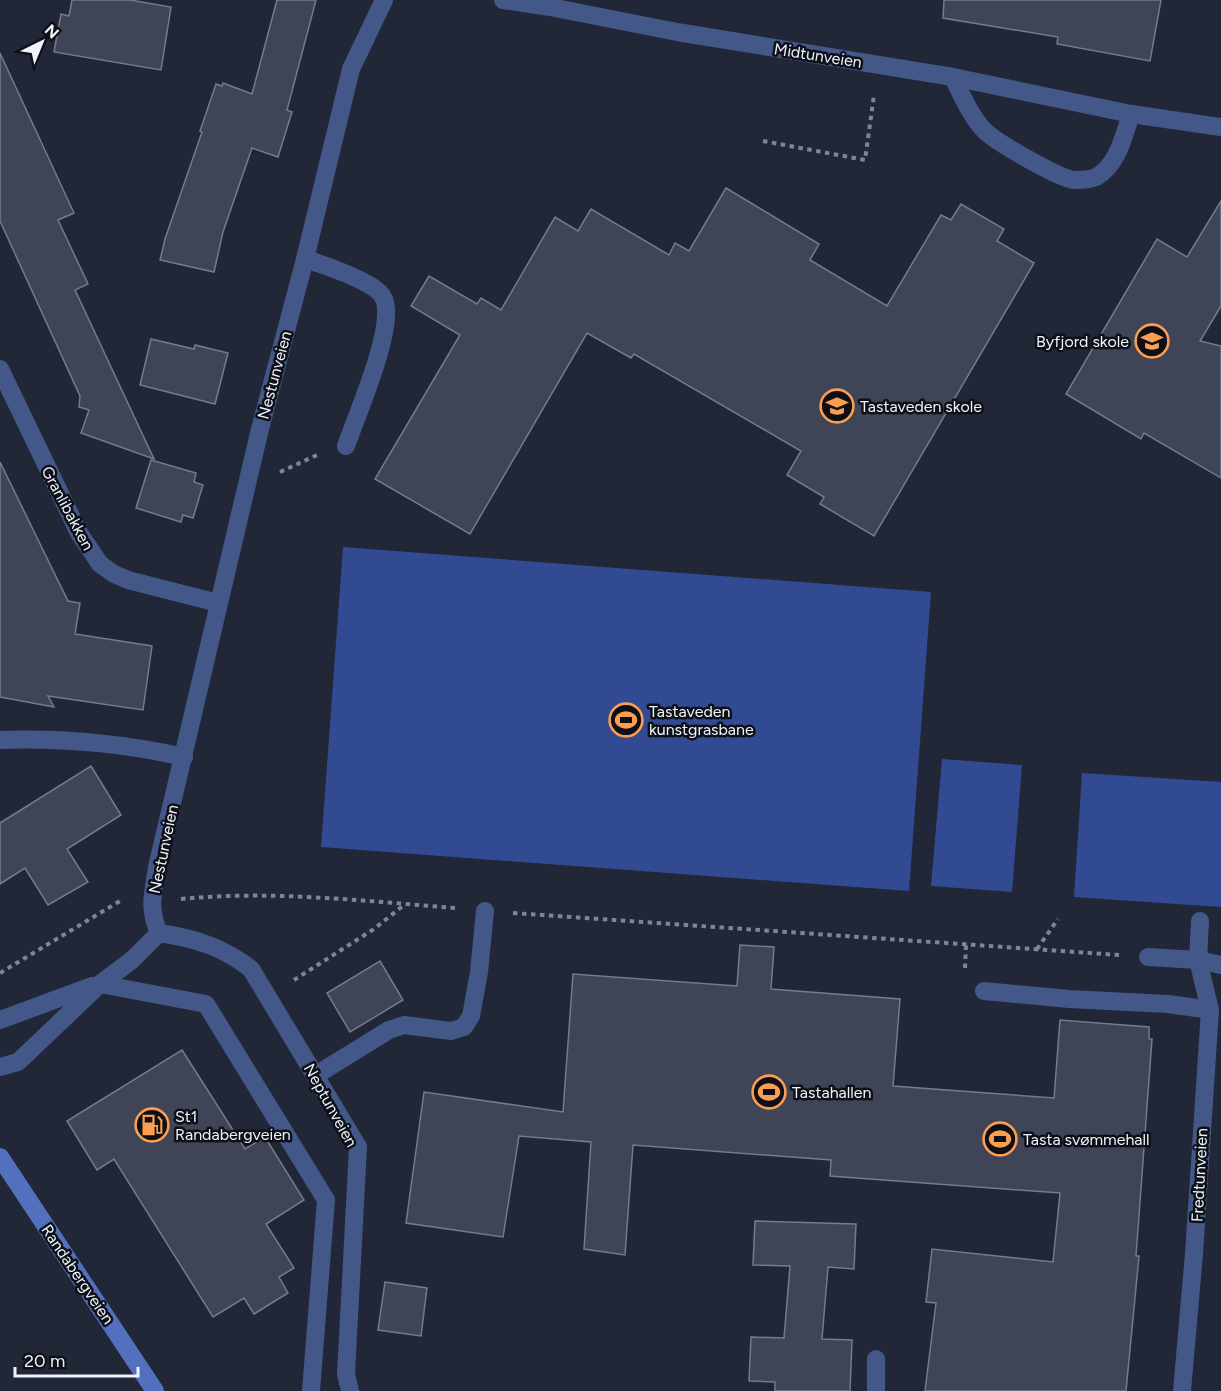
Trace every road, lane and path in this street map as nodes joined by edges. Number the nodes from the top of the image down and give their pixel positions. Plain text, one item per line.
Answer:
1 (384, 0) edge
2 (503, 0) edge
3 (953, 77) junction
4 (874, 94) dead end
5 (1131, 114) junction
6 (1221, 127) edge
7 (763, 141) dead end
8 (305, 259) junction
9 (0, 369) edge
10 (346, 446) joint
11 (280, 472) dead end
12 (218, 603) junction
13 (0, 740) edge
14 (184, 757) junction
15 (177, 900) dead end
16 (120, 901) dead end
17 (404, 904) junction
18 (485, 911) junction
19 (1058, 919) dead end
20 (1200, 921) dead end
21 (159, 933) junction
22 (966, 945) junction
23 (1037, 949) junction
24 (1148, 957) joint
25 (1198, 960) junction
26 (1221, 964) edge
27 (964, 967) dead end
28 (0, 973) edge
29 (100, 984) junction
30 (984, 991) dead end
31 (267, 996) junction
32 (1210, 1010) junction
33 (0, 1020) edge
34 (0, 1067) edge
35 (316, 1075) junction
36 (0, 1157) edge
37 (876, 1359) dead end
38 (155, 1391) edge
39 (311, 1391) edge
40 (350, 1391) edge
41 (876, 1391) edge
42 (1182, 1391) edge

1 - 8 street, Nestunveien
2 - 3 street, Midtunveien
3 - 5 street, Midtunveien
3 - 5 street
4 - 7 path
5 - 6 street, Midtunveien
8 - 10 street
8 - 12 street, Nestunveien
9 - 12 street, Granlibakken
10 - 11 path
12 - 14 street, Nestunveien
13 - 14 street
14 - 21 street, Nestunveien
15 - 17 path
16 - 28 path
17 - 18 path
17 - 31 path
18 - 22 path
18 - 35 street
19 - 23 path
20 - 25 street, Fredtunveien
21 - 29 street
21 - 31 street, Neptunveien
22 - 23 path
22 - 27 path
23 - 24 path
24 - 25 street
25 - 26 street
25 - 32 street, Fredtunveien
29 - 33 street
29 - 34 street
29 - 39 street
30 - 32 street
31 - 35 street, Neptunveien
32 - 42 street, Fredtunveien
35 - 40 street, Neptunveien
36 - 38 main road, Randabergveien
37 - 41 street

